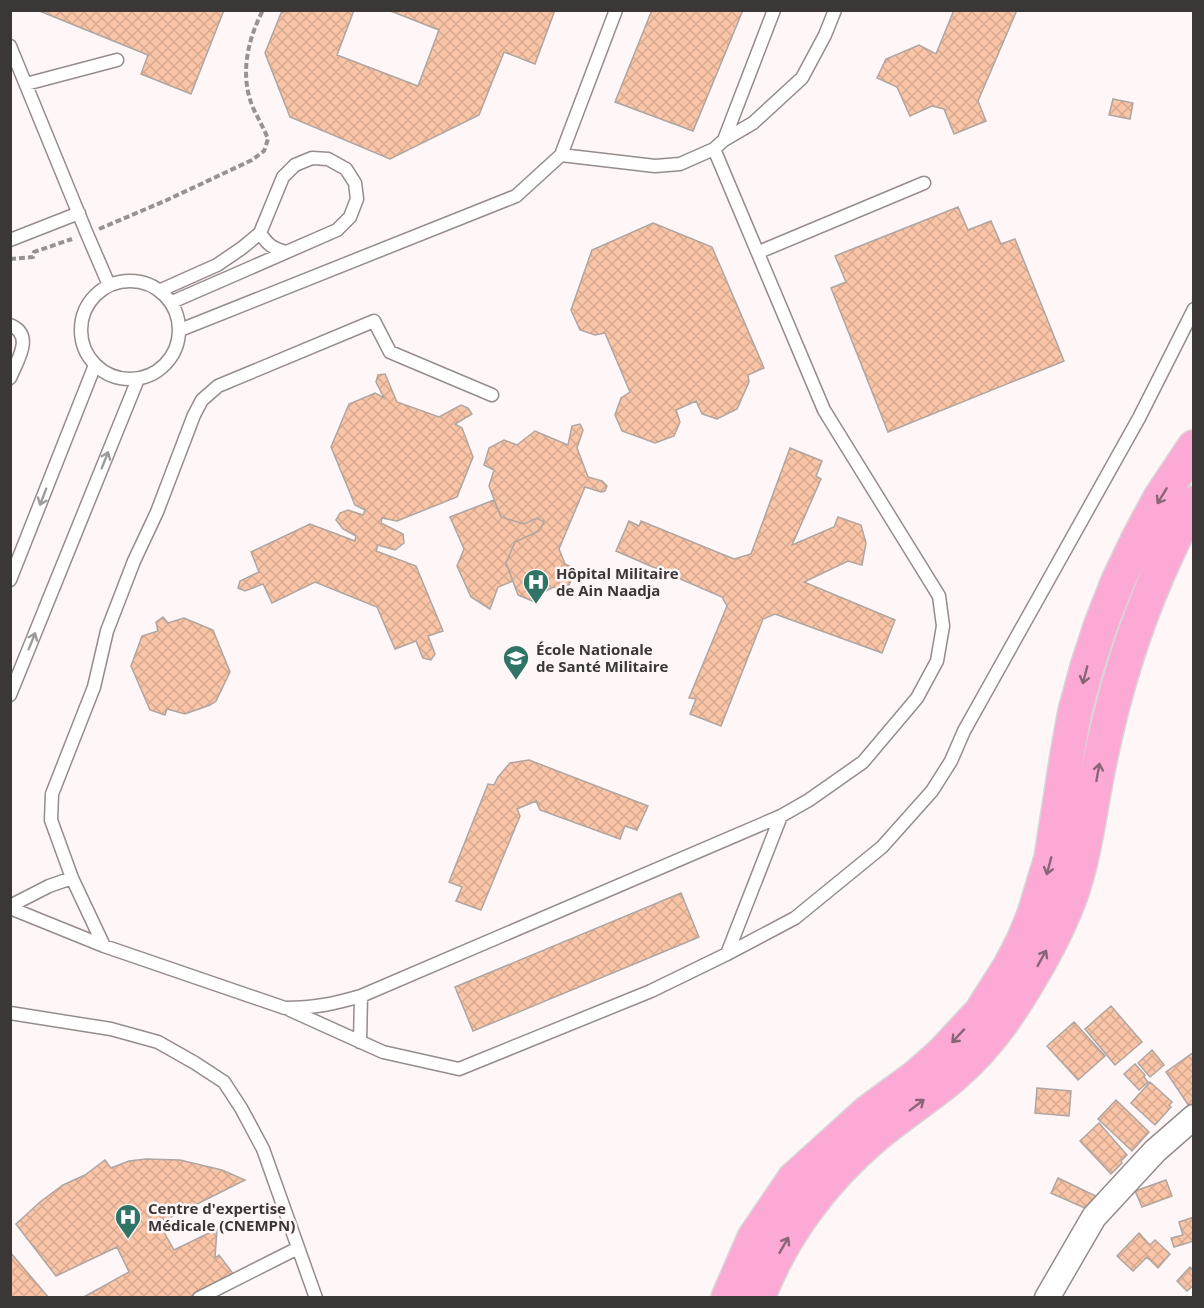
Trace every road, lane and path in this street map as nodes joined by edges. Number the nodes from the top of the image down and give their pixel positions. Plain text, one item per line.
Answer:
1 (263, 10) edge
2 (616, 10) edge
3 (774, 10) edge
4 (835, 10) edge
5 (10, 46) edge
6 (117, 60) dead end
7 (26, 84) junction
8 (724, 140) junction
9 (714, 149) junction
10 (561, 155) junction
11 (924, 183) dead end
12 (79, 213) junction
13 (260, 233) junction
14 (87, 234) junction
15 (10, 240) edge
16 (286, 252) junction
17 (759, 252) junction
18 (10, 259) edge
19 (109, 285) junction
20 (161, 290) junction
21 (172, 302) junction
22 (1194, 309) edge
23 (10, 325) edge
24 (180, 330) junction
25 (95, 365) junction
26 (10, 378) edge
27 (138, 379) junction
28 (492, 395) dead end
29 (1194, 447) edge
30 (1194, 503) edge
31 (10, 580) edge
32 (10, 695) edge
33 (781, 816) junction
34 (72, 879) junction
35 (10, 907) edge
36 (104, 946) junction
37 (727, 954) junction
38 (361, 996) junction
39 (285, 1008) junction
40 (10, 1012) edge
41 (360, 1042) junction
42 (1194, 1117) edge
43 (298, 1248) junction
44 (199, 1298) edge
45 (316, 1298) edge
46 (728, 1298) edge
47 (758, 1298) edge
48 (1047, 1298) edge

1 - 14 path
2 - 10 lane
3 - 8 lane
4 - 8 lane
5 - 7 lane
6 - 7 lane
7 - 12 lane
8 - 9 lane
9 - 10 lane
9 - 17 lane
10 - 24 lane
11 - 17 lane
12 - 14 lane
12 - 15 lane
13 - 16 lane
13 - 16 lane
13 - 20 lane
14 - 18 path
14 - 19 lane
16 - 21 lane
17 - 33 lane
19 - 20 lane
19 - 25 lane
20 - 21 lane
21 - 24 lane
22 - 37 lane
23 - 26 lane
24 - 27 lane
25 - 27 lane
25 -> 31 lane
32 -> 27 lane
28 - 34 lane
29 -> 46 highway
47 -> 30 highway
33 - 37 lane
33 - 38 lane
34 - 35 lane
34 - 36 lane
35 - 36 lane
36 - 39 lane
37 - 41 lane
38 - 39 lane
38 - 41 lane
39 - 41 lane
40 - 43 lane
42 - 48 street
43 - 44 lane
43 - 45 lane

